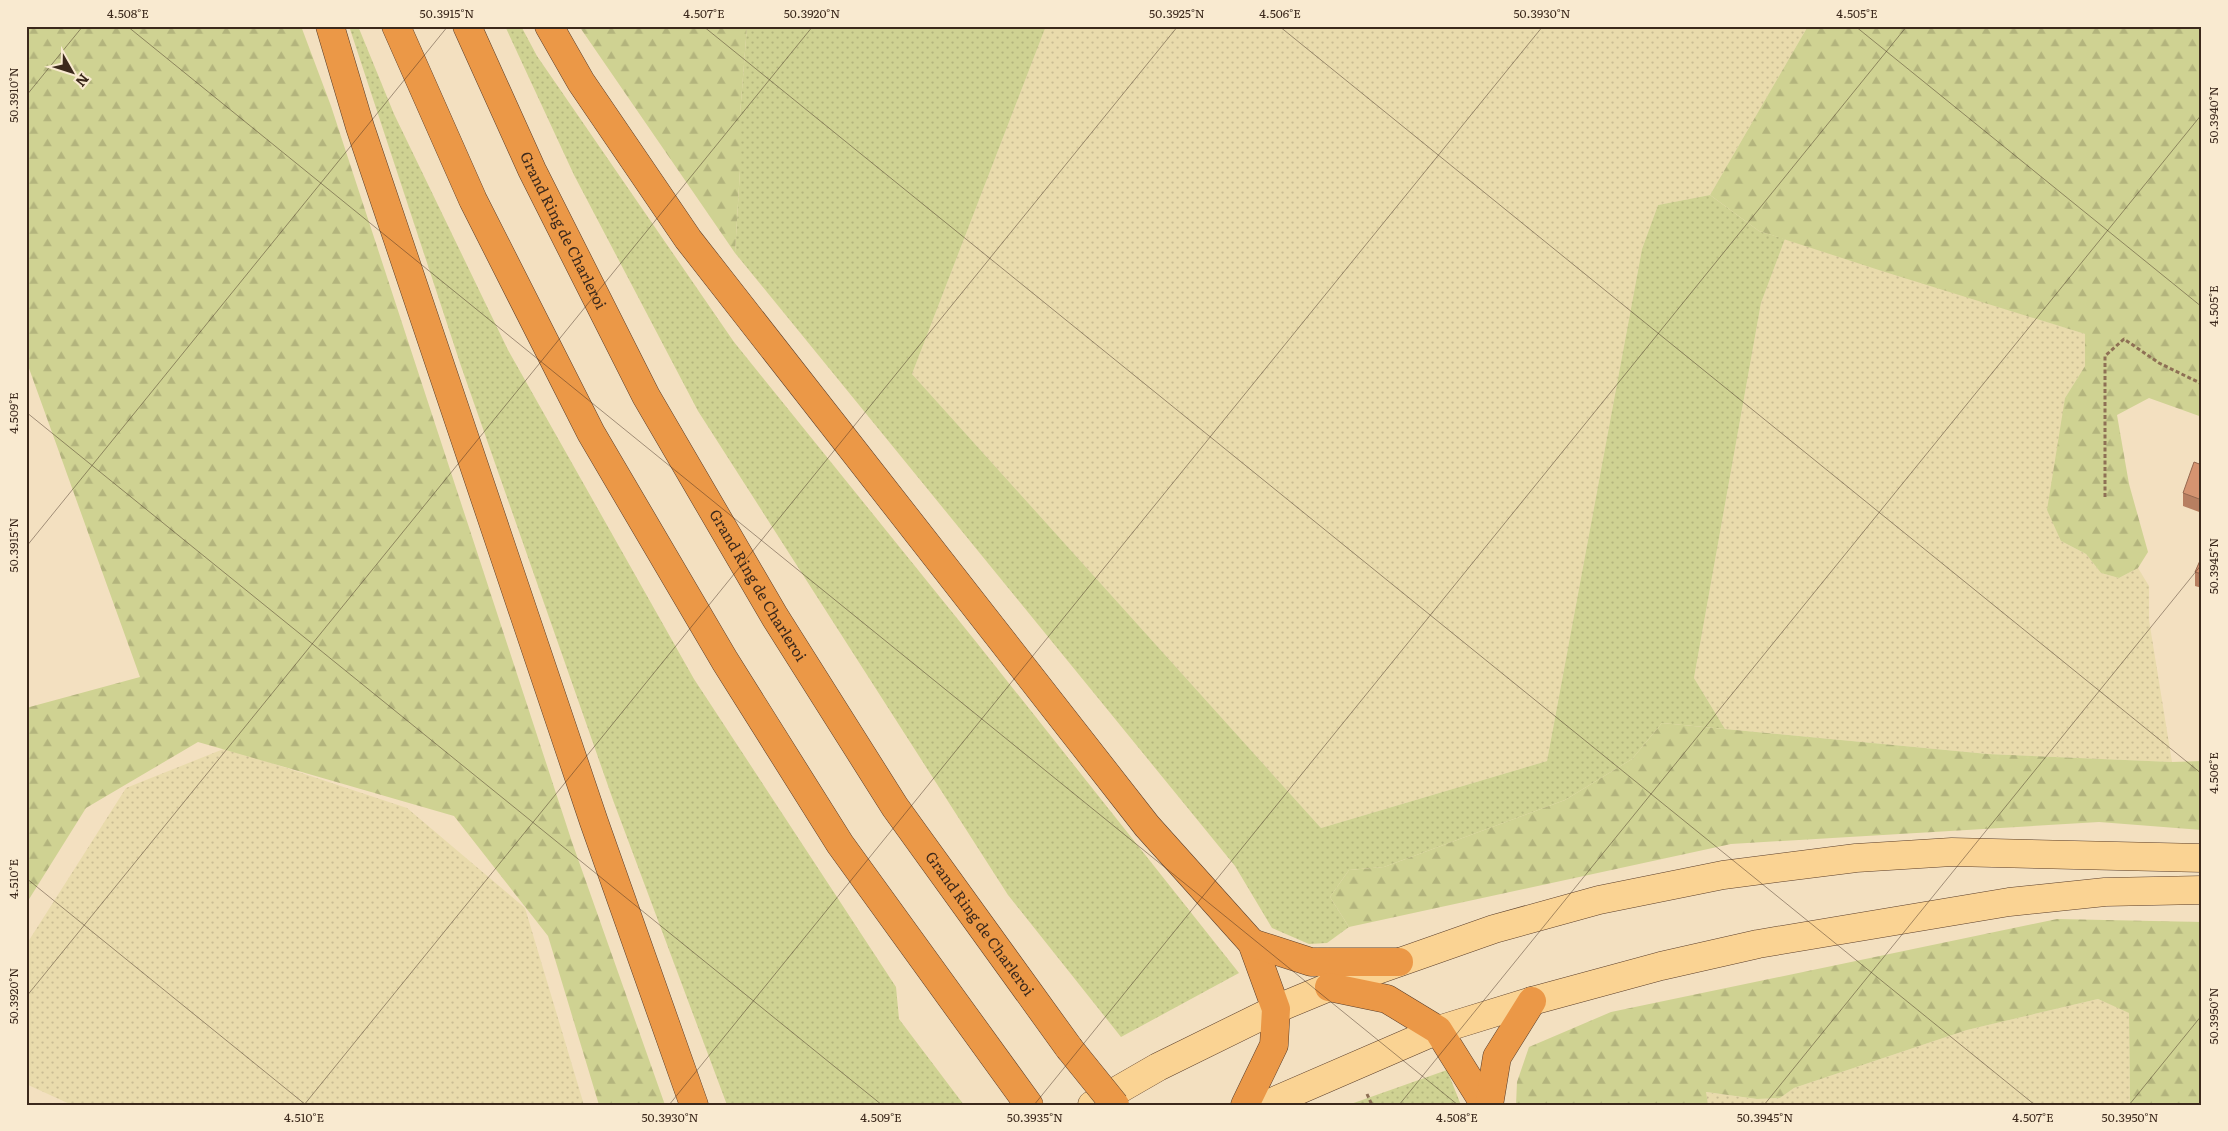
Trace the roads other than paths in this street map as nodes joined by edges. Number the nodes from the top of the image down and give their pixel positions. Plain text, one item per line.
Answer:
1 (330, 26) edge
2 (396, 26) edge
3 (467, 26) edge
4 (549, 26) edge
5 (2202, 858) edge
6 (2202, 890) edge
7 (1252, 943) junction
8 (1400, 962) junction
9 (1329, 987) junction
10 (1532, 1001) junction
11 (1276, 1009) junction
12 (1438, 1030) junction
13 (694, 1105) edge
14 (1029, 1105) edge
15 (1092, 1105) edge
16 (1115, 1105) edge
17 (1245, 1105) edge
18 (1265, 1105) edge
19 (1487, 1105) edge

1 - 13 highway
2 - 14 highway
3 - 16 highway, Grand Ring de Charleroi, bridge
4 - 7 highway
5 - 8 main road
6 - 10 main road
7 - 8 highway
7 - 11 highway
8 - 9 main road
9 - 11 main road
9 - 12 highway
10 - 12 main road
10 - 19 highway
11 - 15 main road
11 - 17 highway
12 - 18 main road
12 - 19 highway

